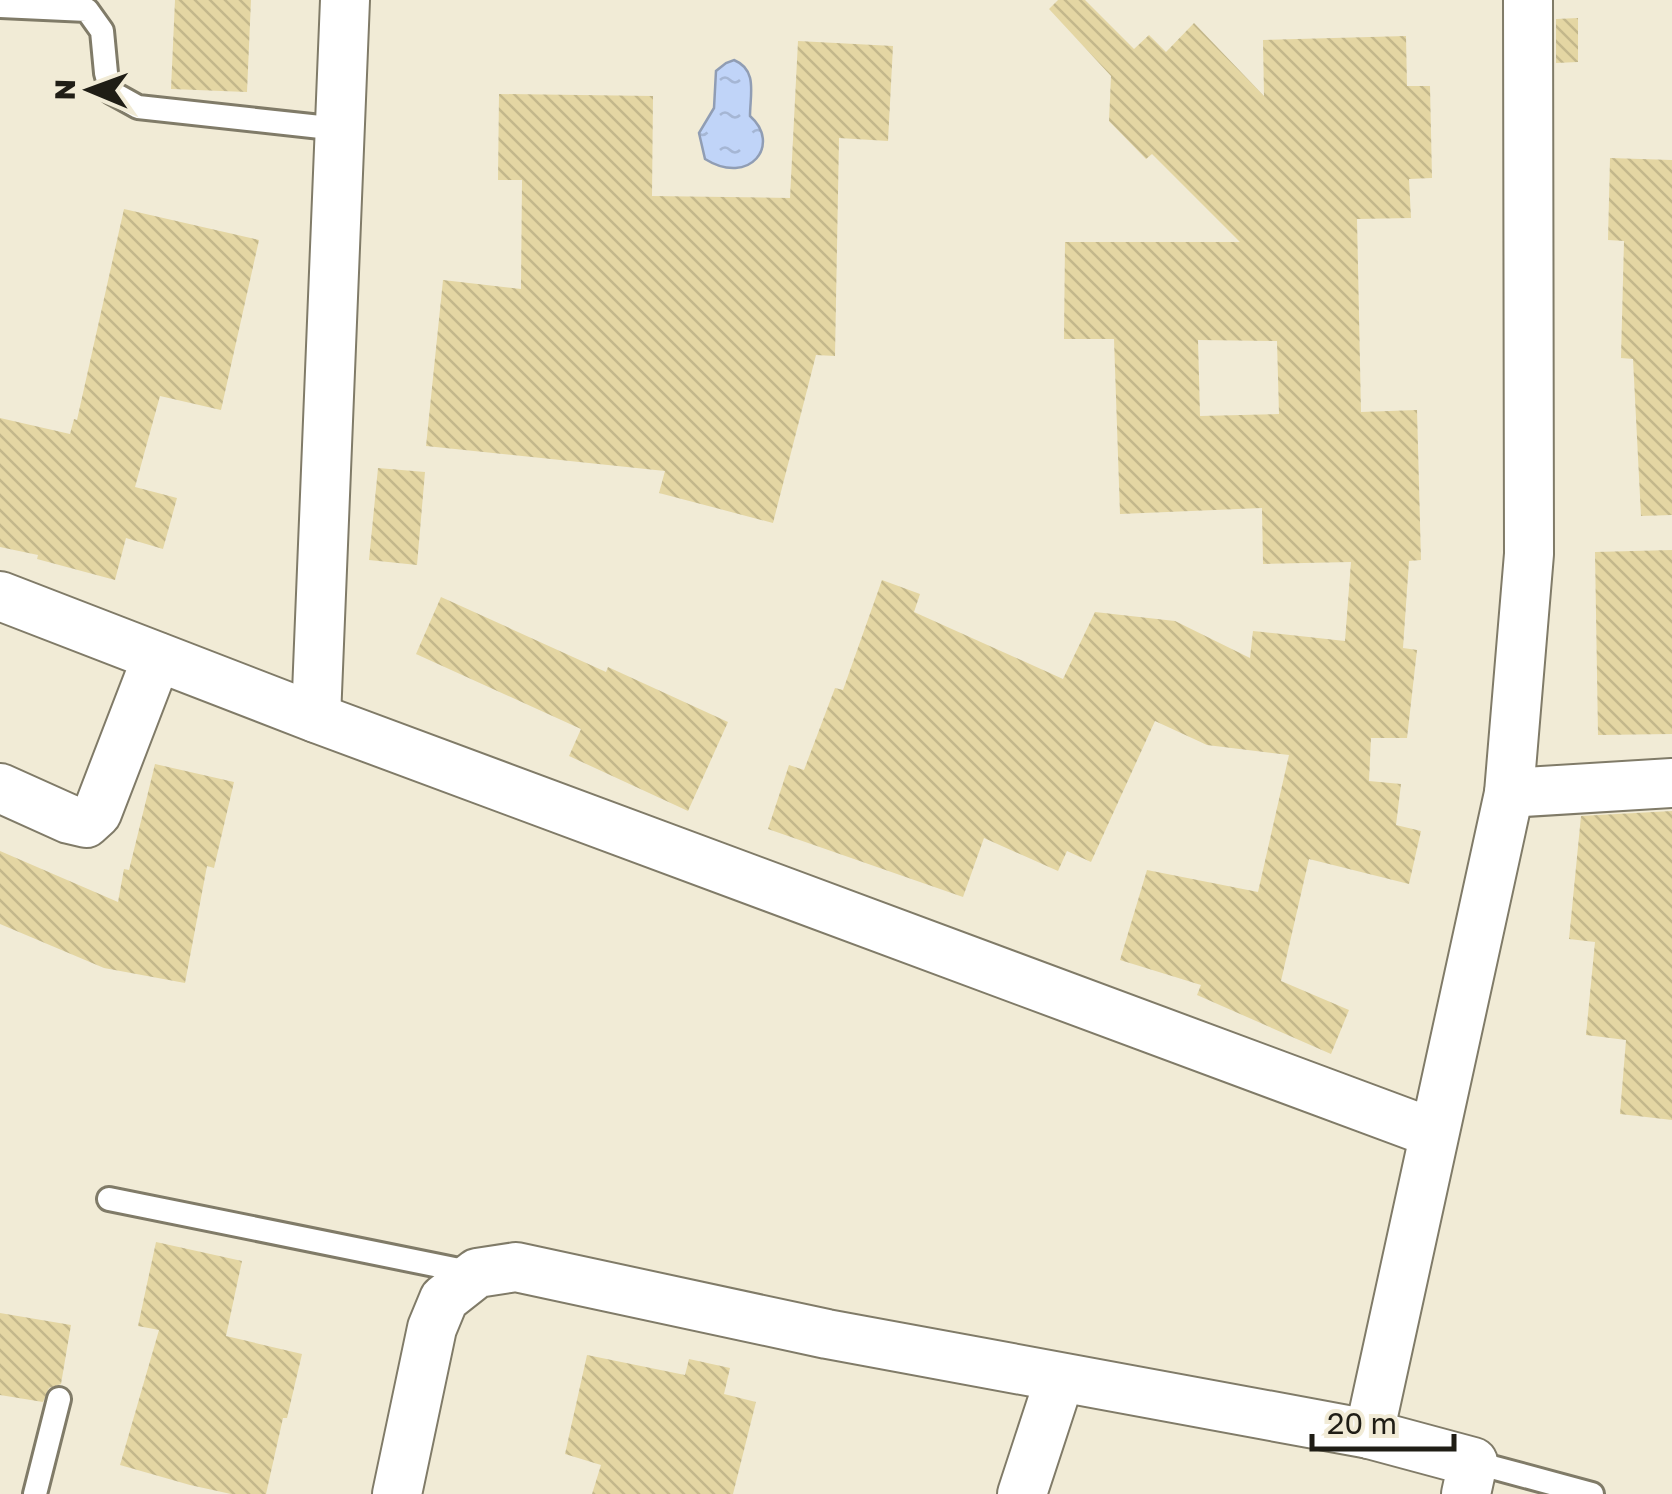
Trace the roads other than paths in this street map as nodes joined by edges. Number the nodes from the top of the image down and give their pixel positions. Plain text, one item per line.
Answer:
1 (345, 0) edge
2 (1528, 0) edge
3 (0, 6) edge
4 (339, 128) junction
5 (0, 596) edge
6 (157, 657) junction
7 (316, 718) junction
8 (1672, 783) edge
9 (0, 788) edge
10 (1509, 793) junction
11 (1434, 1133) junction
12 (110, 1199) dead end
13 (477, 1274) junction
14 (1060, 1378) junction
15 (59, 1399) dead end
16 (1370, 1434) junction
17 (1470, 1478) edge
18 (1522, 1484) edge
19 (35, 1494) edge
20 (398, 1494) edge
21 (1022, 1494) edge
22 (1592, 1494) edge

1 - 4 street
2 - 10 street
3 - 4 lane
4 - 7 street
5 - 6 street
6 - 7 street
6 - 9 street
7 - 11 street
8 - 10 street
10 - 11 street
11 - 16 street
12 - 13 lane
13 - 14 street
13 - 20 street
14 - 16 street
14 - 21 street
15 - 19 lane
16 - 17 street
17 - 18 lane
18 - 22 lane

